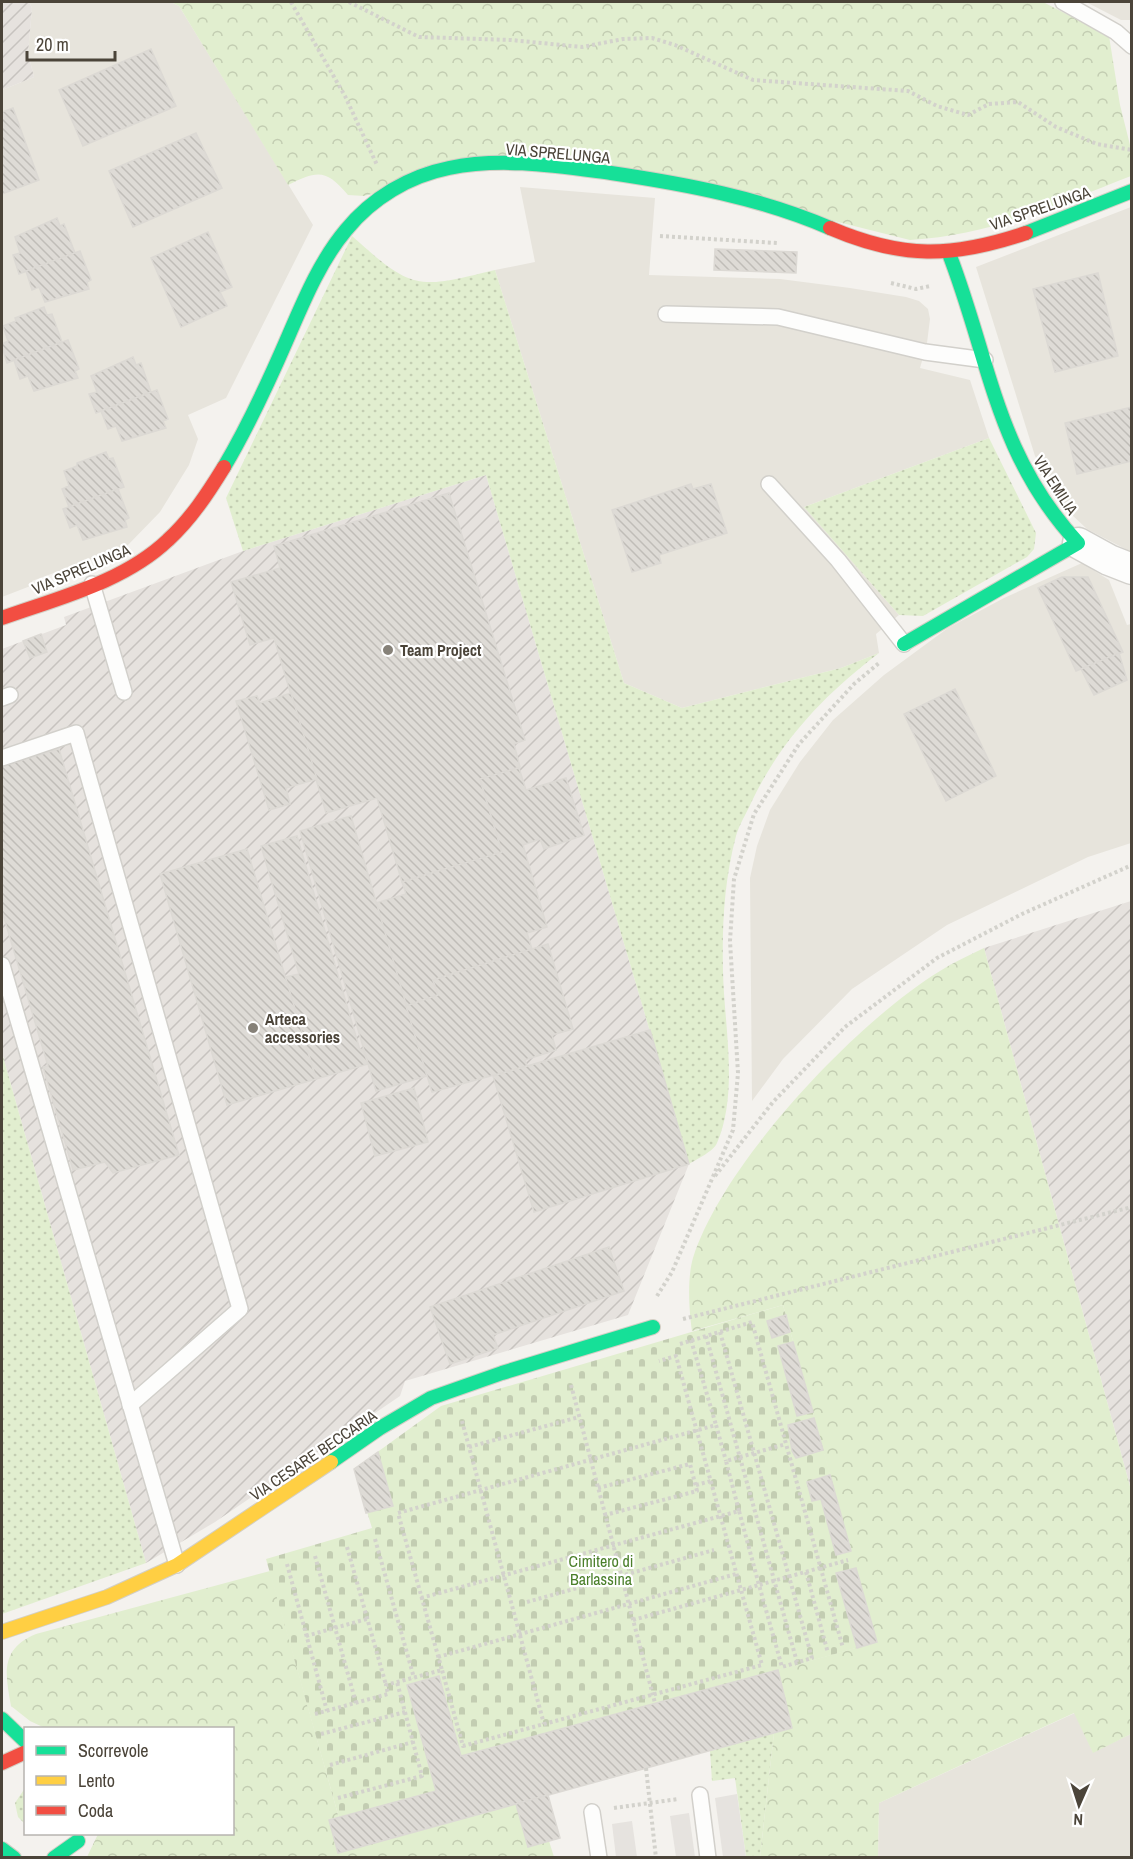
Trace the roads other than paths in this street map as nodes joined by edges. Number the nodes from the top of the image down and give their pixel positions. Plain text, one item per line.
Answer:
1 (1063, 2) edge
2 (1131, 46) edge
3 (1131, 191) edge
4 (948, 251) junction
5 (666, 314) dead end
6 (985, 360) junction
7 (769, 484) dead end
8 (1078, 543) junction
9 (1131, 568) edge
10 (92, 584) junction
11 (2, 618) edge
12 (903, 644) joint
13 (124, 692) dead end
14 (2, 758) edge
15 (2, 965) edge
16 (653, 1327) road end
17 (130, 1405) junction
18 (177, 1565) junction
19 (2, 1632) edge
20 (2, 1719) edge
21 (24, 1740) edge
22 (24, 1753) edge
23 (2, 1763) edge
24 (700, 1795) road end
25 (592, 1812) road end
26 (81, 1837) edge
27 (54, 1857) edge
28 (69, 1857) edge
29 (599, 1857) edge
30 (708, 1857) edge

1 - 2 lane
3 - 4 street, VIA SPRELUNGA
4 - 6 street, VIA EMILIA
4 - 10 street, VIA SPRELUNGA
5 - 6 lane
6 - 8 street, VIA EMILIA
7 - 12 lane
8 - 9 street
8 - 12 street
10 - 11 street, VIA SPRELUNGA
10 - 13 lane
14 - 17 lane
15 - 17 lane
16 - 18 street, VIA CESARE BECCARIA
17 - 18 lane
18 - 19 street, VIA CESARE BECCARIA
20 - 21 street
22 - 23 street
24 - 30 lane
25 - 29 lane
26 - 27 street
26 - 28 street

